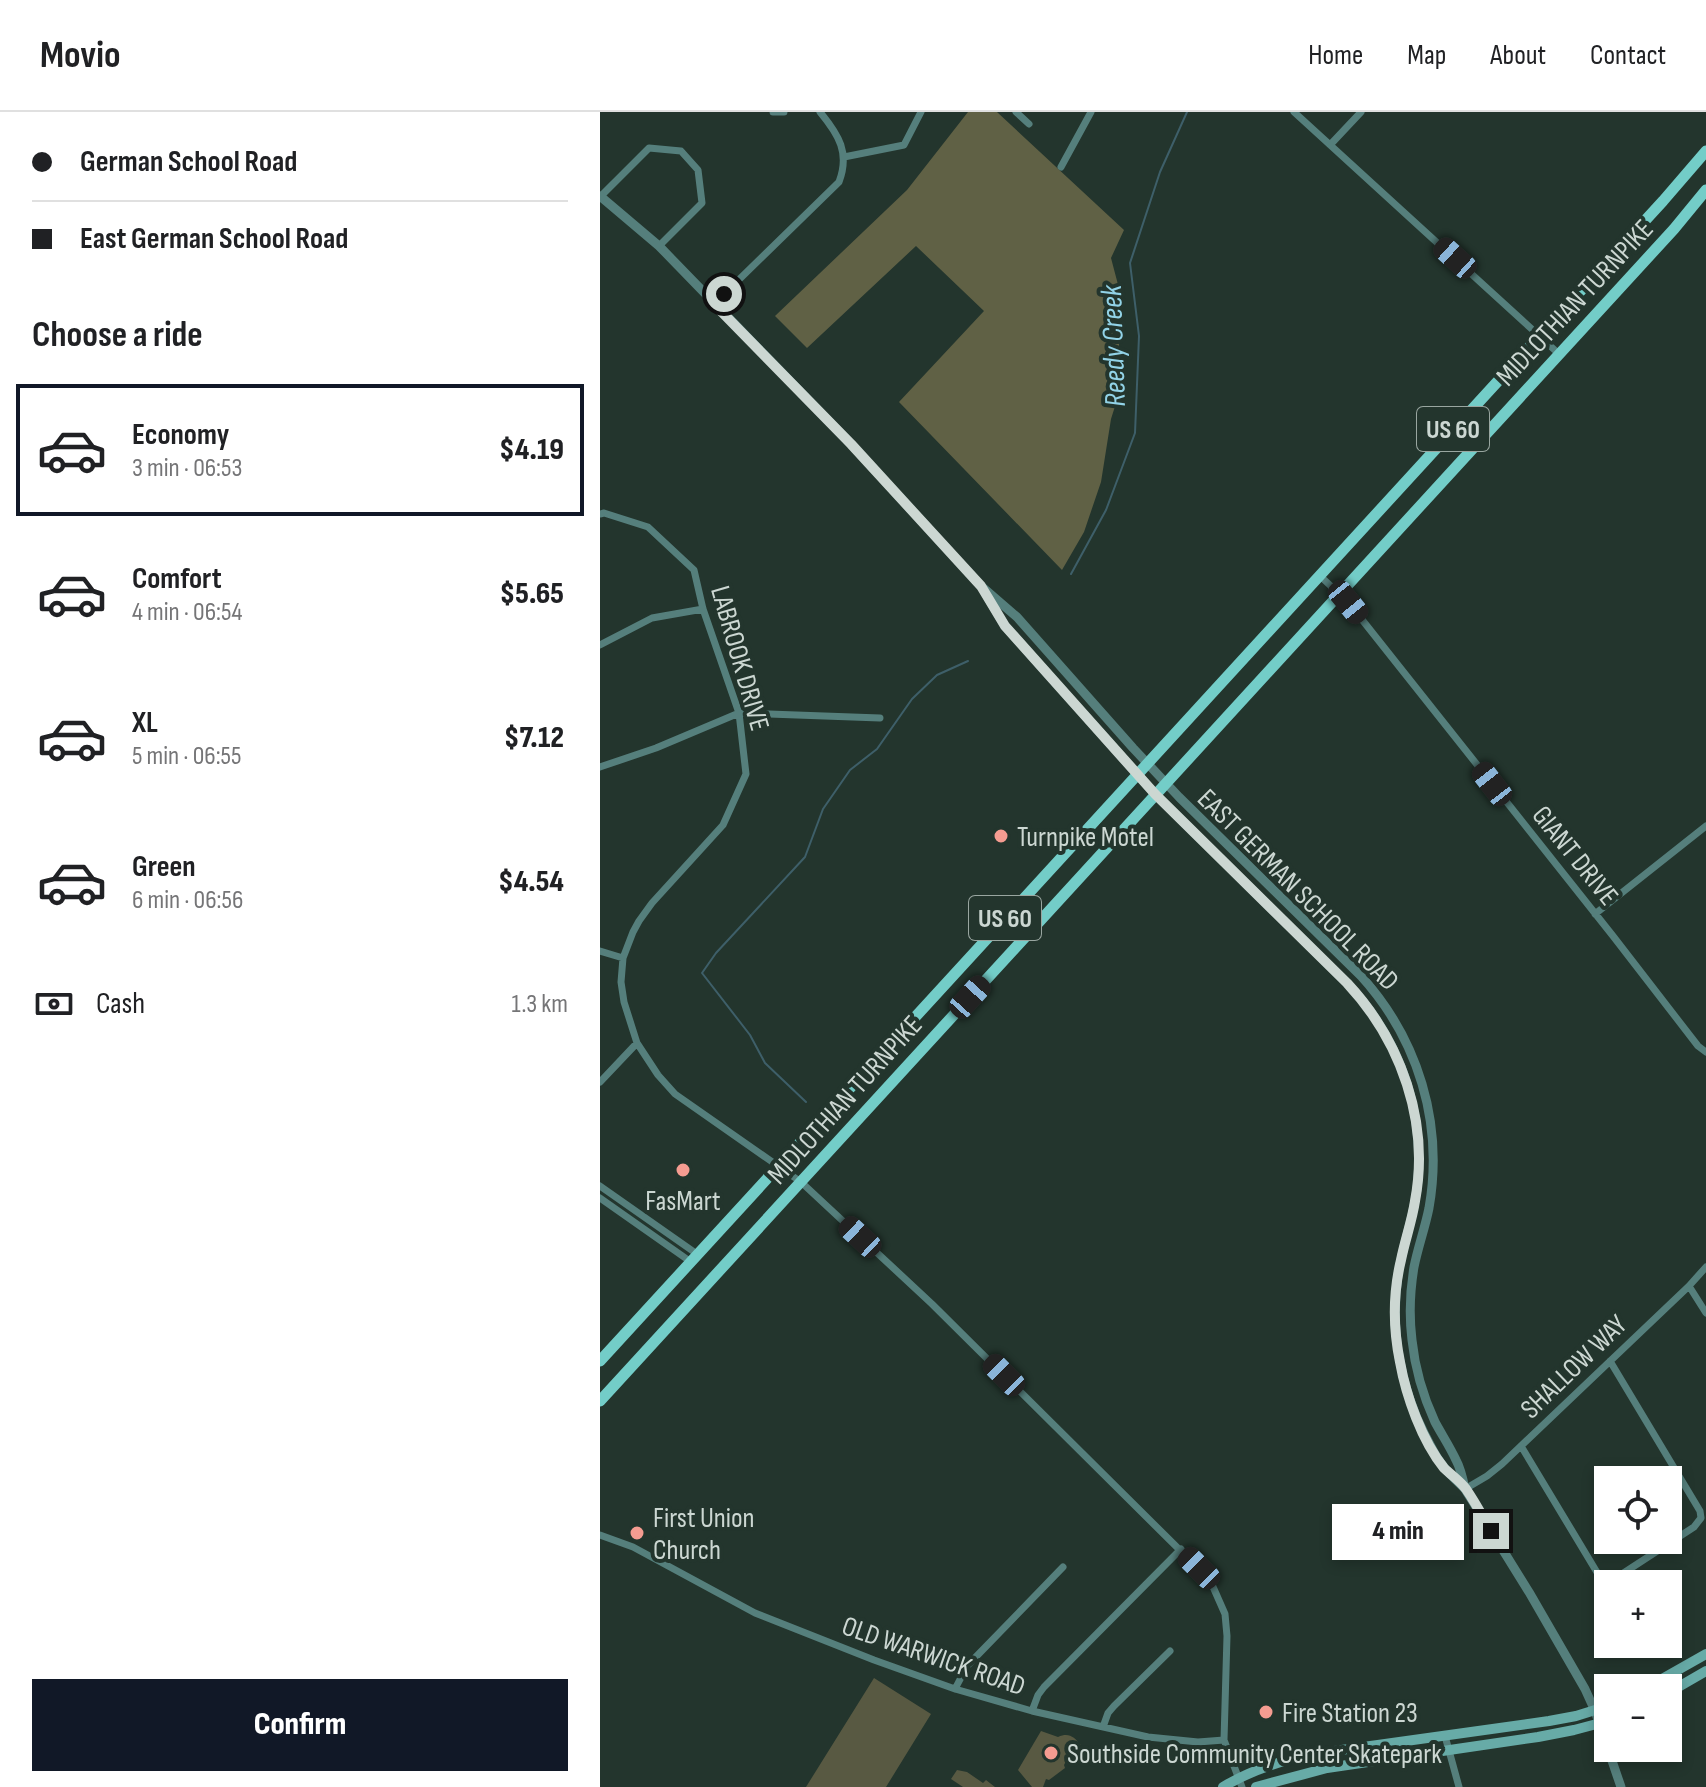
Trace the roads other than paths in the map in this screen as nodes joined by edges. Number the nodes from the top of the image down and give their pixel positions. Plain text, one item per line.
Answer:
1 (773, 112) edge
2 (784, 112) edge
3 (820, 112) edge
4 (921, 112) edge
5 (1016, 112) edge
6 (1091, 112) edge
7 (1294, 112) edge
8 (1361, 112) edge
9 (1029, 124) dead end
10 (1330, 145) junction
11 (1706, 151) edge
12 (844, 157) junction
13 (1061, 167) dead end
14 (1706, 190) edge
15 (600, 196) edge
16 (659, 246) junction
17 (714, 304) junction
18 (1539, 335) junction
19 (1559, 354) junction
20 (600, 514) edge
21 (1319, 575) junction
22 (981, 586) junction
23 (1339, 593) junction
24 (703, 609) junction
25 (600, 645) edge
26 (739, 713) junction
27 (880, 718) dead end
28 (1146, 763) junction
29 (600, 767) edge
30 (1136, 774) junction
31 (1165, 783) junction
32 (1155, 794) junction
33 (1706, 826) edge
34 (1595, 914) junction
35 (600, 951) edge
36 (1337, 953) junction
37 (623, 958) junction
38 (1327, 963) junction
39 (637, 1043) junction
40 (1706, 1052) edge
41 (600, 1082) edge
42 (778, 1166) junction
43 (801, 1182) junction
44 (600, 1186) edge
45 (600, 1198) edge
46 (694, 1258) junction
47 (1706, 1267) edge
48 (1689, 1286) junction
49 (1706, 1313) edge
50 (600, 1361) edge
51 (1610, 1361) junction
52 (600, 1401) edge
53 (1521, 1446) junction
54 (1465, 1489) junction
55 (600, 1535) edge
56 (1181, 1549) junction
57 (1063, 1567) dead end
58 (1170, 1651) dead end
59 (1706, 1654) edge
60 (1706, 1671) edge
61 (1671, 1674) edge
62 (1682, 1685) edge
63 (955, 1689) junction
64 (1594, 1709) edge
65 (1032, 1711) junction
66 (1594, 1711) edge
67 (1594, 1724) edge
68 (1103, 1727) junction
69 (1445, 1736) junction
70 (1224, 1740) junction
71 (1450, 1749) junction
72 (1614, 1762) edge
73 (1240, 1782) edge
74 (1223, 1787) edge
75 (1256, 1787) edge
76 (1459, 1787) edge
77 (1621, 1787) edge

1 - 2 street
3 - 12 street
4 - 12 street
5 - 9 street
6 - 13 street
7 - 10 street
8 - 10 street
10 - 18 street
11 - 18 main road, MIDLOTHIAN TURNPIKE / US 60
12 - 17 street
14 - 19 main road, MIDLOTHIAN TURNPIKE / US 60
15 - 16 street
15 - 16 street
16 - 17 street
17 - 22 street
18 - 19 street
18 - 21 main road, MIDLOTHIAN TURNPIKE / US 60
19 - 23 main road, MIDLOTHIAN TURNPIKE / US 60
20 - 24 street, LABROOK DRIVE
21 - 23 street, GIANT DRIVE
21 - 28 main road, MIDLOTHIAN TURNPIKE / US 60
22 - 28 street, EAST GERMAN SCHOOL ROAD
22 - 30 street, EAST GERMAN SCHOOL ROAD
23 - 31 main road, MIDLOTHIAN TURNPIKE / US 60
23 - 34 street, GIANT DRIVE
24 - 25 street
24 - 26 street, LABROOK DRIVE
26 - 27 street
26 - 29 street
26 - 37 street, LABROOK DRIVE
28 - 30 main road, MIDLOTHIAN TURNPIKE / US 60
28 - 31 street, EAST GERMAN SCHOOL ROAD
30 - 32 street, EAST GERMAN SCHOOL ROAD
30 - 42 main road, MIDLOTHIAN TURNPIKE / US 60
31 - 32 main road, MIDLOTHIAN TURNPIKE / US 60
31 - 36 street, EAST GERMAN SCHOOL ROAD
32 - 38 street, EAST GERMAN SCHOOL ROAD
32 - 43 main road, MIDLOTHIAN TURNPIKE / US 60
33 - 34 street
34 - 40 street, GIANT DRIVE
35 - 37 street
36 - 38 street
36 - 54 street, EAST GERMAN SCHOOL ROAD
37 - 39 street, LABROOK DRIVE
38 - 54 street, EAST GERMAN SCHOOL ROAD
39 - 41 street
39 - 42 street, LABROOK DRIVE
42 - 43 street, LABROOK DRIVE
42 - 46 main road, MIDLOTHIAN TURNPIKE / US 60
43 - 52 main road, MIDLOTHIAN TURNPIKE / US 60
43 - 56 street, LABROOK DRIVE
44 - 46 street
45 - 46 street
46 - 50 main road, MIDLOTHIAN TURNPIKE / US 60
47 - 48 street, SHALLOW WAY
48 - 49 street
48 - 51 street, SHALLOW WAY
51 - 53 street, SHALLOW WAY
51 - 53 street
53 - 54 street, SHALLOW WAY
54 - 64 street, EAST GERMAN SCHOOL ROAD
55 - 63 street, OLD WARWICK ROAD
56 - 65 street
56 - 70 street, LABROOK DRIVE
57 - 63 street
58 - 68 street
59 - 61 main road
60 - 62 main road
63 - 65 street, OLD WARWICK ROAD
65 - 68 street, OLD WARWICK ROAD
66 - 69 main road
67 - 71 main road
68 - 70 street, OLD WARWICK ROAD
69 - 71 street
69 - 73 main road
70 - 73 street
71 - 75 main road
71 - 76 street
72 - 77 street, EAST GERMAN SCHOOL ROAD
73 - 74 main road

